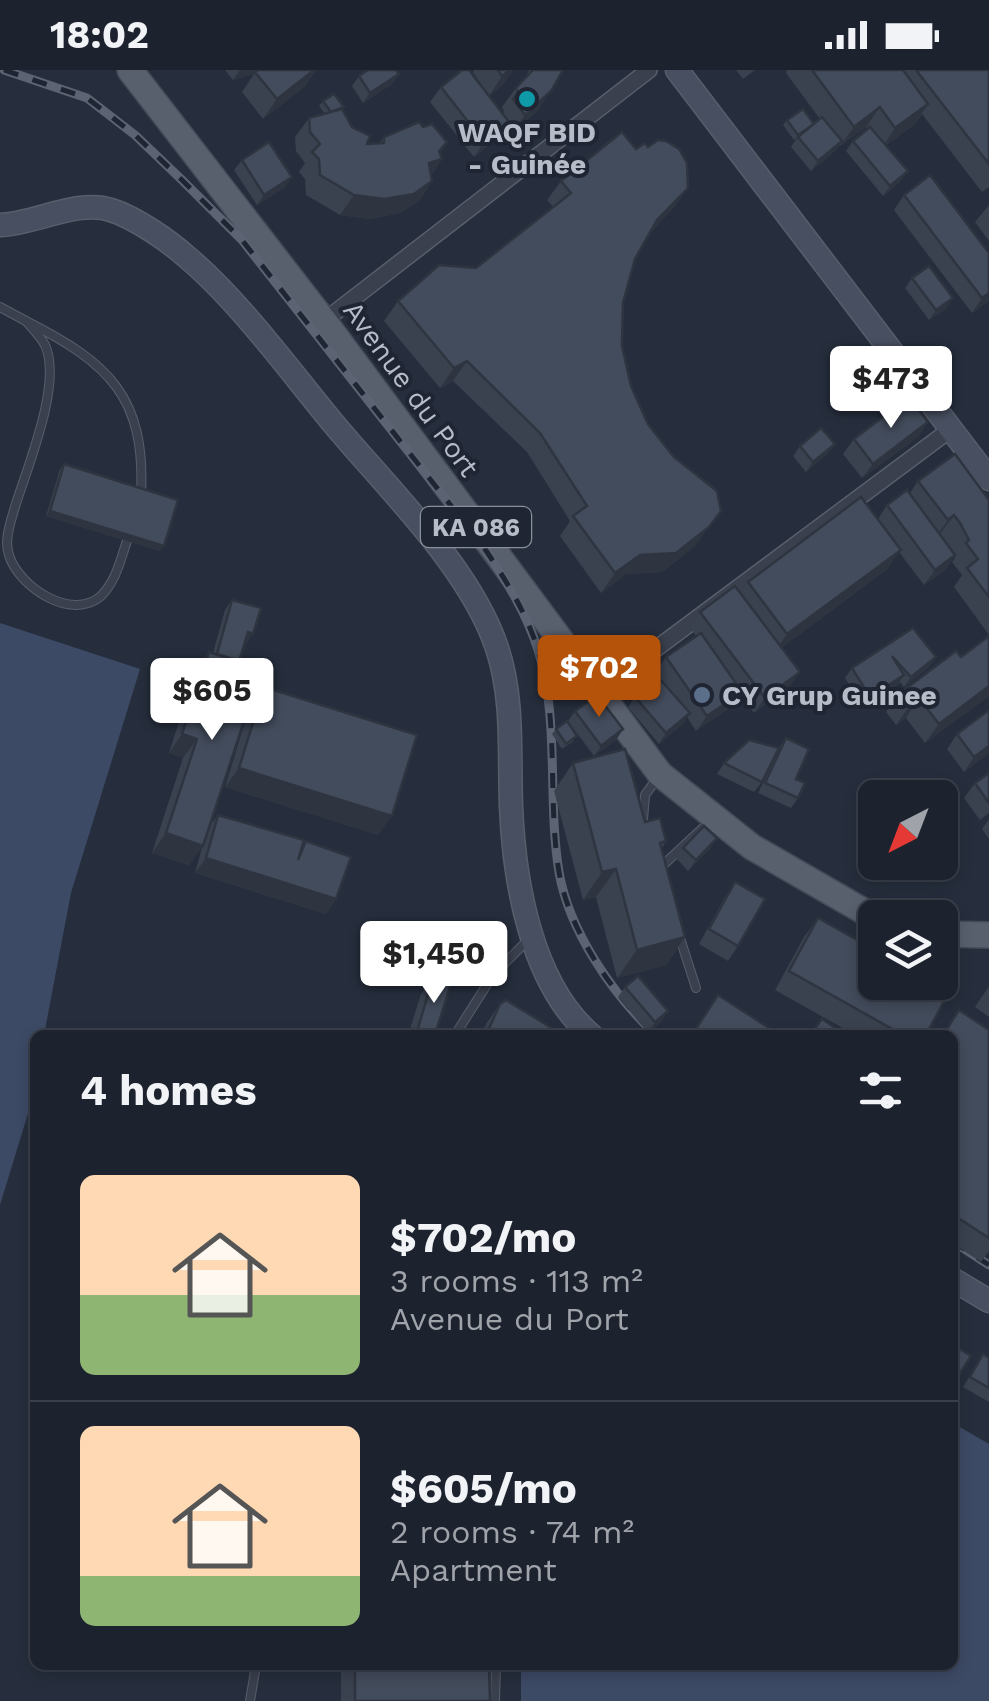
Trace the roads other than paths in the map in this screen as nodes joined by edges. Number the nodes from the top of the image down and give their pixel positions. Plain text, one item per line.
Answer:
1 (130, 70) edge
2 (649, 70) edge
3 (677, 70) edge
4 (0, 225) edge
5 (0, 308) edge
6 (26, 321) junction
7 (324, 321) junction
8 (951, 430) junction
9 (989, 478) edge
10 (141, 494) edge
11 (126, 541) edge
12 (598, 692) junction
13 (660, 774) junction
14 (712, 818) junction
15 (646, 833) edge
16 (652, 852) edge
17 (658, 870) junction
18 (664, 886) edge
19 (858, 906) edge
20 (674, 920) edge
21 (958, 934) edge
22 (989, 935) edge
23 (530, 938) junction
24 (696, 988) dead end
25 (458, 1030) edge
26 (585, 1030) edge
27 (958, 1283) edge
28 (989, 1301) edge
29 (255, 1670) edge
30 (496, 1670) edge
31 (250, 1701) edge
32 (496, 1701) edge

1 - 7 main road, Avenue du Port / KA 086
2 - 7 street
3 - 8 street
4 - 23 street
5 - 6 lane
6 - 10 lane
6 - 11 lane
7 - 12 main road, Avenue du Port / KA 086
8 - 9 street
8 - 12 street
12 - 13 main road, Avenue du Port / KA 086
13 - 14 main road, Avenue du Port / KA 086
13 - 15 lane
14 - 17 lane
14 - 19 main road, Avenue du Port / KA 086
16 - 17 lane
17 - 18 lane
20 - 24 lane
21 - 22 main road
23 - 25 lane
23 - 26 street
27 - 28 street
29 - 31 lane
30 - 32 lane

